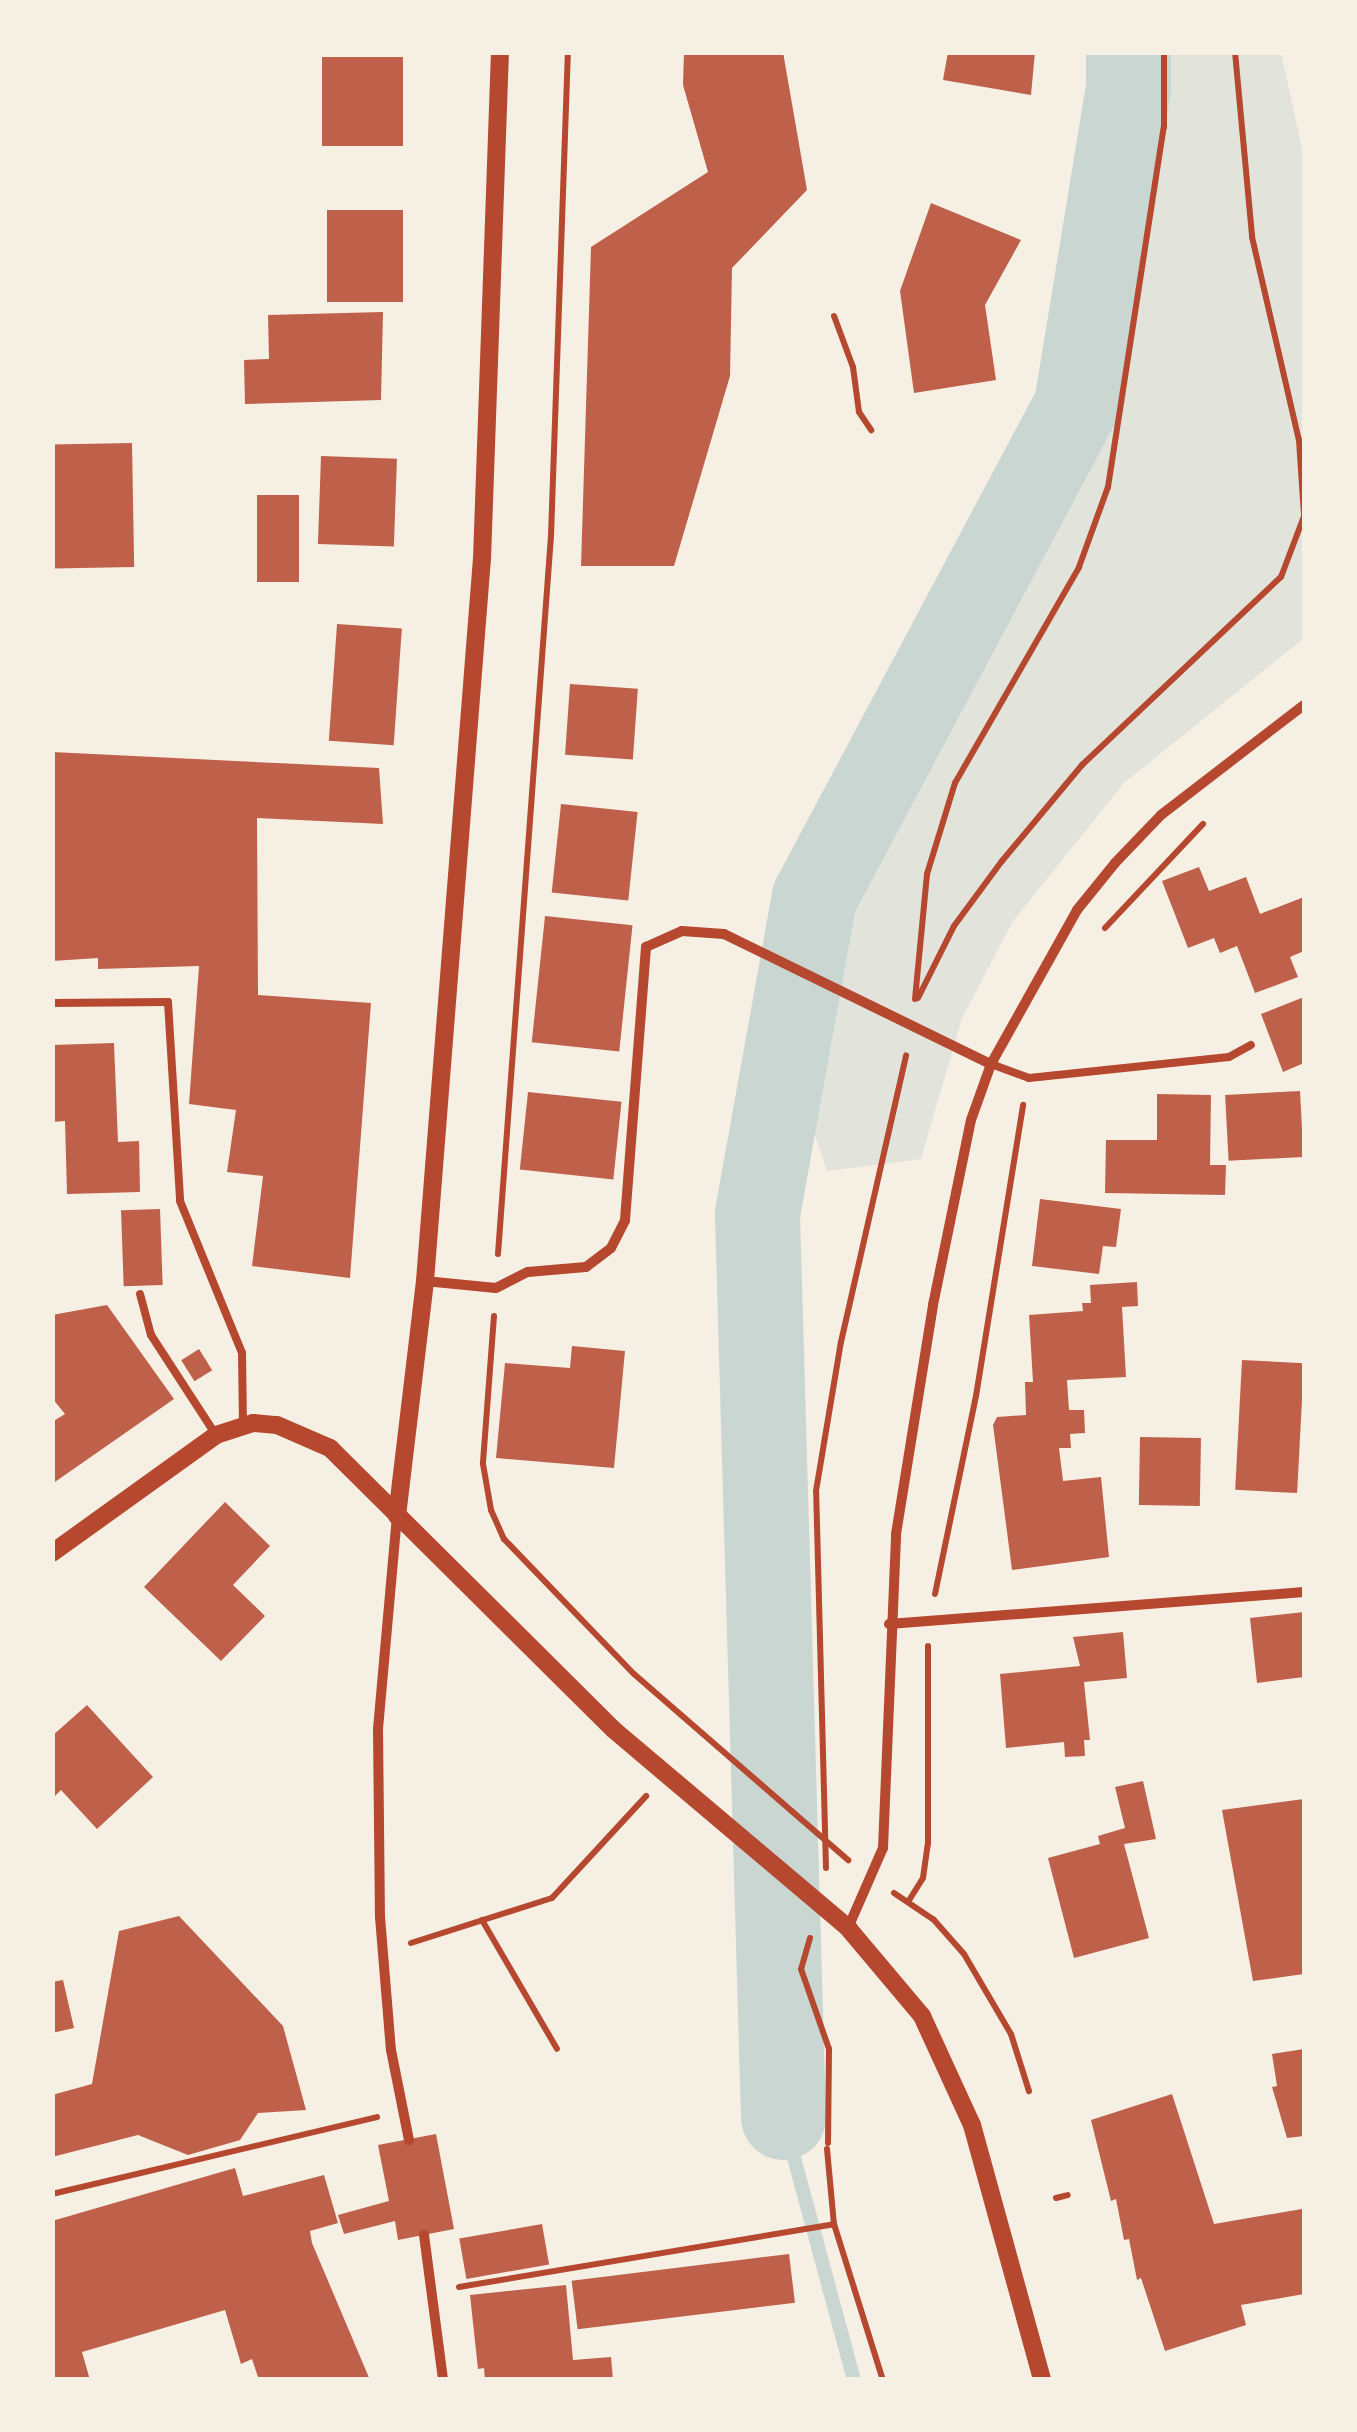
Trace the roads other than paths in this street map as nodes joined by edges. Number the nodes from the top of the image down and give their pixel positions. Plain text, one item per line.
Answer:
1 (500, 52) edge
2 (1304, 705) edge
3 (52, 1004) edge
4 (1251, 1045) dead end
5 (990, 1064) junction
6 (425, 1282) junction
7 (140, 1294) dead end
8 (243, 1426) junction
9 (216, 1435) junction
10 (397, 1516) junction
11 (52, 1553) edge
12 (1304, 1592) edge
13 (889, 1624) junction
14 (848, 1928) junction
15 (408, 2140) dead end
16 (424, 2236) dead end
17 (443, 2380) edge
18 (1042, 2380) edge

1 - 6 street
2 - 5 street
3 - 8 lane
4 - 5 lane
5 - 6 street
5 - 13 street
6 - 10 street
7 - 9 lane
8 - 9 street
8 - 10 street
9 - 11 street
10 - 14 street
10 - 15 street
12 - 13 street
13 - 14 street
14 - 18 street
16 - 17 street

